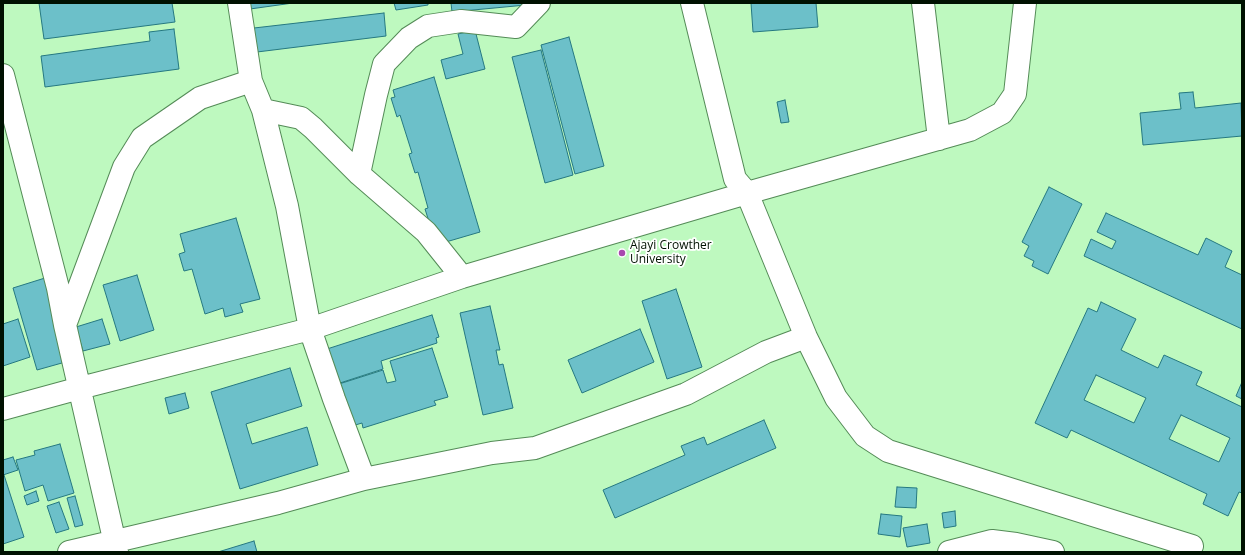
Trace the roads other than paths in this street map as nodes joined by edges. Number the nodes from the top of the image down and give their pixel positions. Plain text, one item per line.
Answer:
1 (239, 3) edge
2 (539, 3) edge
3 (692, 3) edge
4 (923, 3) edge
5 (1025, 3) edge
6 (3, 76) edge
7 (251, 81) junction
8 (263, 110) junction
9 (939, 139) junction
10 (359, 174) junction
11 (747, 193) junction
12 (462, 277) junction
13 (65, 325) junction
14 (310, 329) junction
15 (806, 337) junction
16 (80, 388) junction
17 (3, 409) edge
18 (364, 479) junction
19 (116, 546) edge
20 (1192, 546) dead end
21 (69, 552) edge
22 (949, 552) edge
23 (1053, 552) edge

1 - 7 street
2 - 10 street
3 - 11 street
4 - 9 street
5 - 9 street
6 - 13 street
7 - 8 street
7 - 13 street
8 - 10 street
8 - 14 street
9 - 11 street
10 - 12 street
11 - 12 street
11 - 15 street
12 - 14 street
13 - 16 street
14 - 16 street
14 - 18 street
15 - 18 street
15 - 20 street
16 - 17 street
16 - 19 street
18 - 19 street
19 - 21 street
22 - 23 street

